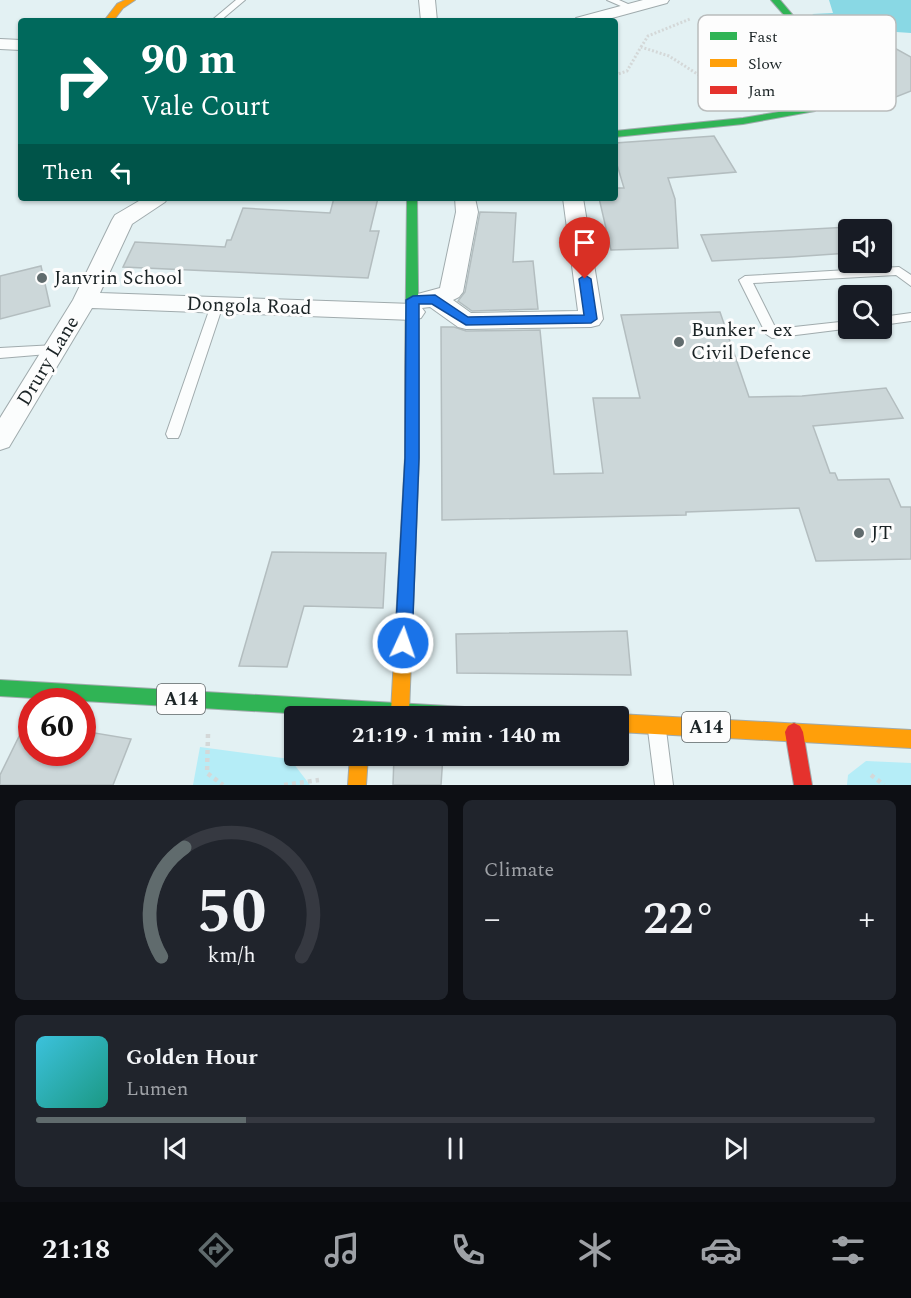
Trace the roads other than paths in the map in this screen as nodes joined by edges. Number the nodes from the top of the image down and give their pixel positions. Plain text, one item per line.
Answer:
1 (131, 0) edge
2 (242, 0) edge
3 (427, 0) edge
4 (611, 0) edge
5 (661, 0) edge
6 (775, 0) edge
7 (633, 8) junction
8 (788, 15) edge
9 (110, 18) edge
10 (219, 18) edge
11 (429, 18) edge
12 (594, 18) edge
13 (0, 44) edge
14 (18, 45) edge
15 (800, 111) edge
16 (618, 134) edge
17 (153, 201) edge
18 (412, 201) edge
19 (465, 201) edge
20 (573, 201) edge
21 (911, 282) edge
22 (85, 300) junction
23 (420, 304) junction
24 (217, 305) junction
25 (911, 317) edge
26 (892, 320) edge
27 (838, 326) edge
28 (55, 350) junction
29 (0, 354) edge
30 (173, 434) dead end
31 (0, 440) edge
32 (0, 688) edge
33 (400, 706) edge
34 (284, 707) edge
35 (629, 723) edge
36 (657, 724) junction
37 (794, 732) junction
38 (911, 738) edge
39 (358, 766) edge
40 (357, 785) edge
41 (663, 785) edge
42 (803, 785) edge

1 - 9 main road
2 - 10 lane
3 - 11 street
4 - 7 lane
5 - 7 street
6 - 8 main road
7 - 12 street
13 - 14 street
15 - 16 main road
17 - 22 street, Drury Lane
18 - 23 main road
19 - 23 street
20 - 23 street
21 - 27 lane
22 - 24 street, Dongola Road
22 - 28 street, Drury Lane
23 - 24 street, Dongola Road
23 - 33 main road
24 - 30 lane
25 - 26 lane
28 - 29 lane
28 - 31 street, Drury Lane
32 - 34 main road, A14
35 - 36 main road, A14
36 - 37 main road, A14
36 - 41 lane
37 - 38 main road, A14
37 - 42 main road
39 - 40 main road

